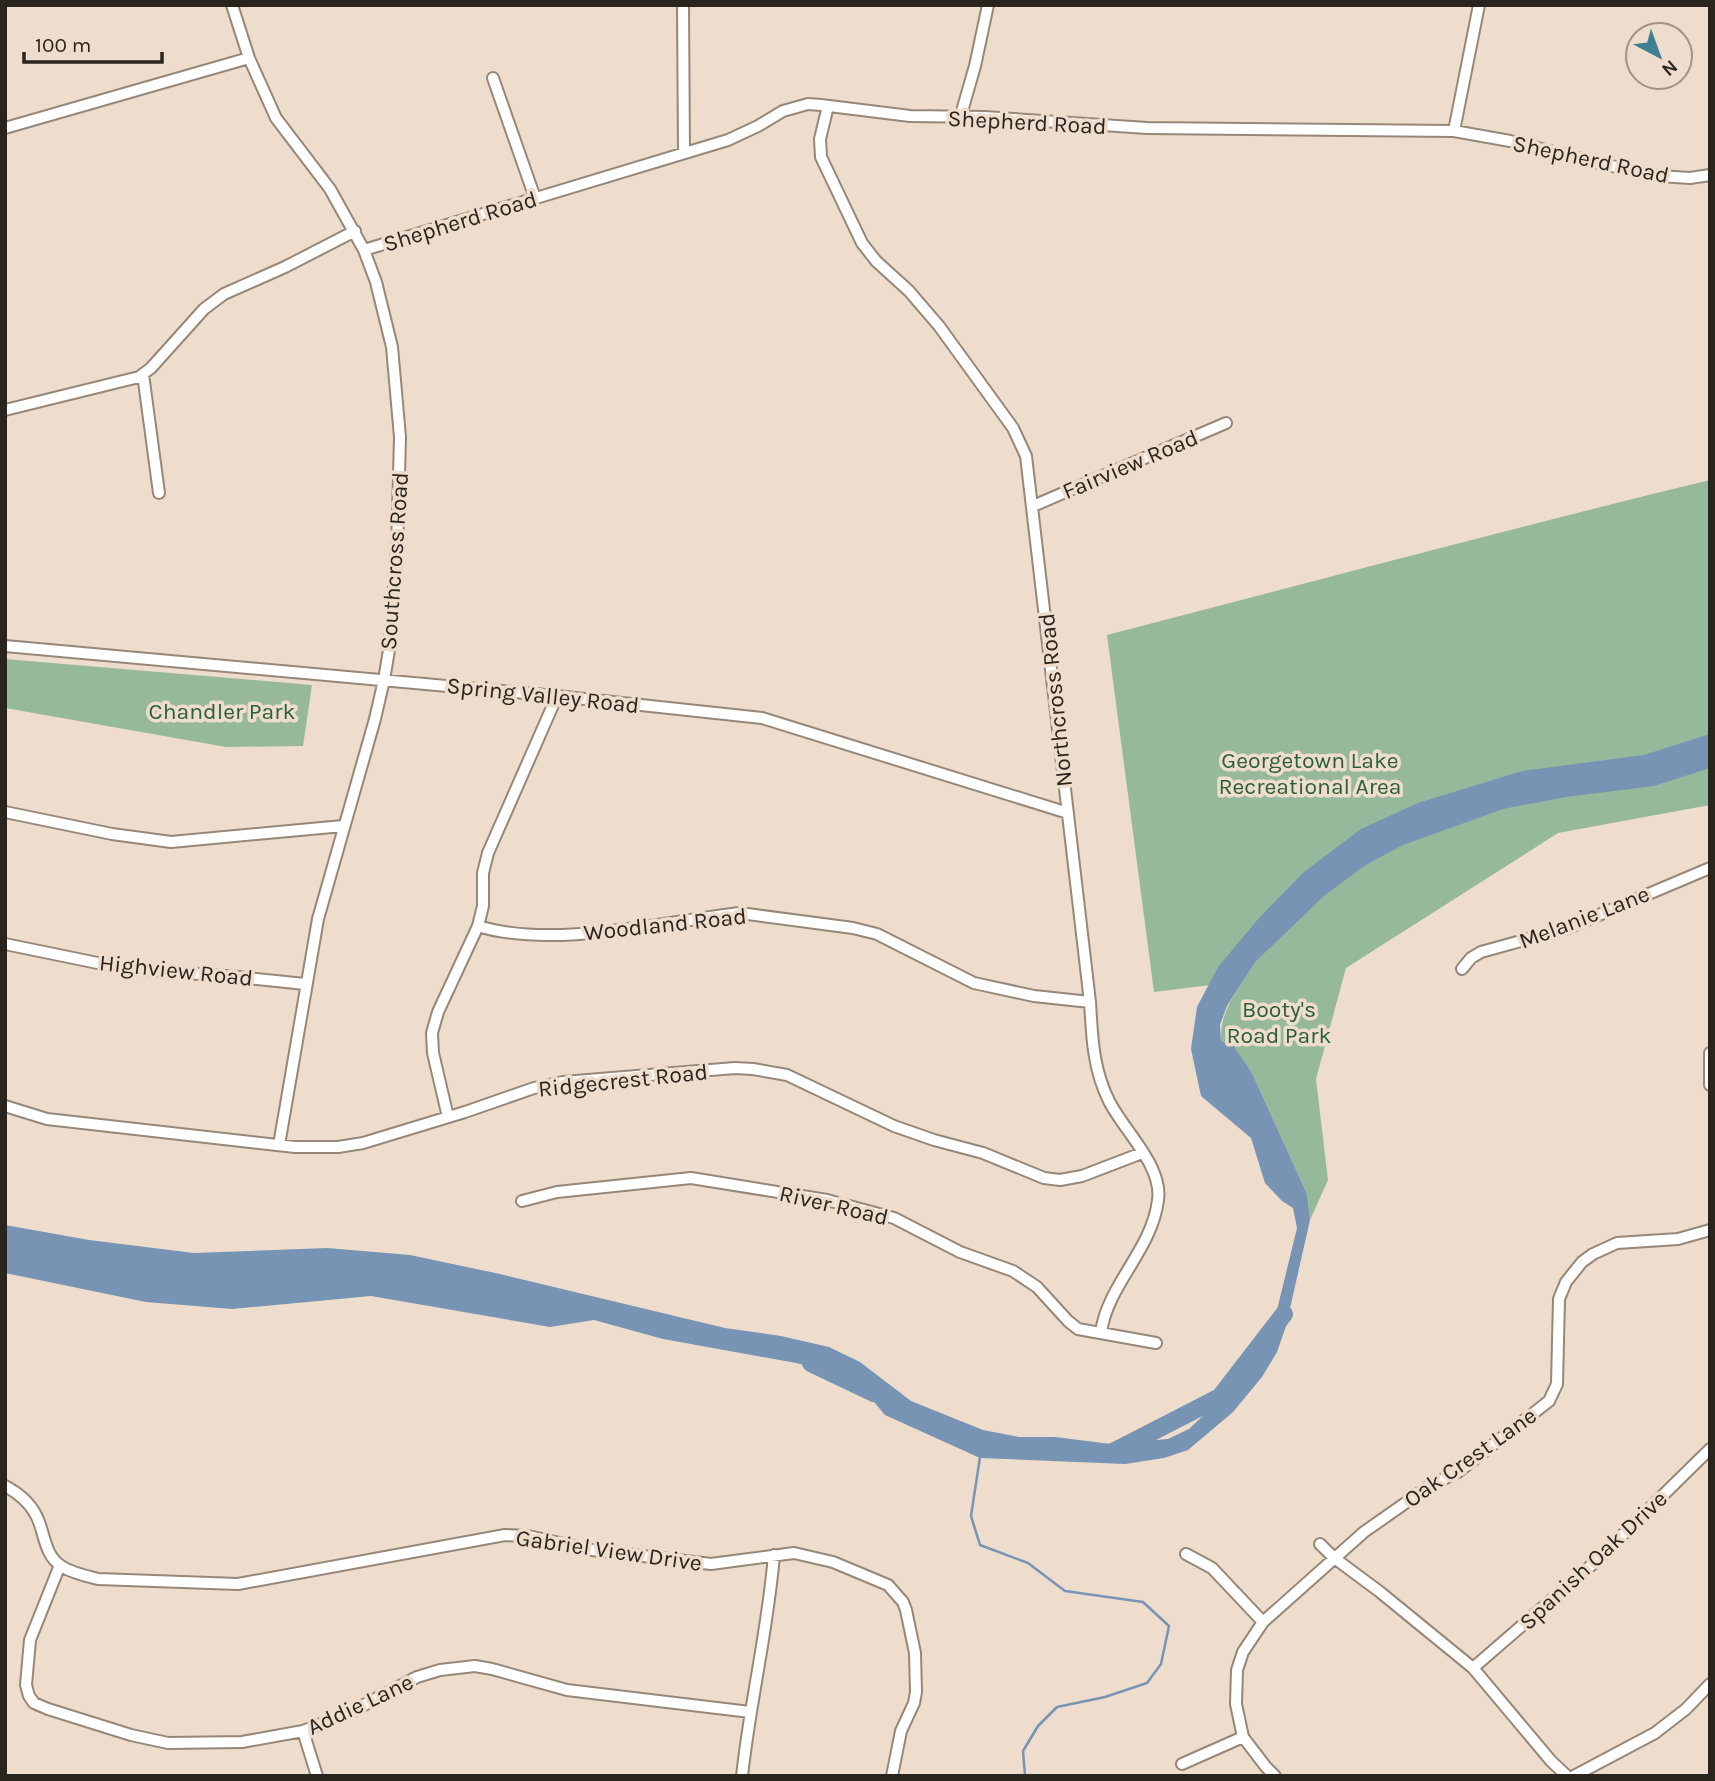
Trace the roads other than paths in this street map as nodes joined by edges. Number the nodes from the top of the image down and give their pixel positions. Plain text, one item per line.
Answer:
1 (232, 5) edge
2 (683, 5) edge
3 (988, 5) edge
4 (1479, 5) edge
5 (249, 58) junction
6 (493, 78) dead end
7 (828, 106) junction
8 (960, 118) junction
9 (5, 128) edge
10 (1454, 131) junction
11 (684, 153) junction
12 (1710, 175) edge
13 (536, 198) junction
14 (355, 230) junction
15 (364, 250) junction
16 (144, 374) junction
17 (5, 410) edge
18 (1226, 423) dead end
19 (159, 493) dead end
20 (1033, 506) junction
21 (5, 646) edge
22 (384, 680) junction
23 (557, 696) junction
24 (5, 812) edge
25 (1068, 813) junction
26 (343, 826) junction
27 (1710, 868) edge
28 (478, 926) junction
29 (5, 944) edge
30 (1462, 969) dead end
31 (305, 984) junction
32 (1090, 1002) junction
33 (1710, 1053) edge
34 (1710, 1085) edge
35 (5, 1106) edge
36 (448, 1117) junction
37 (279, 1145) junction
38 (1142, 1153) junction
39 (522, 1200) dead end
40 (1710, 1230) edge
41 (1101, 1332) junction
42 (1156, 1343) dead end
43 (1710, 1449) edge
44 (5, 1486) edge
45 (1320, 1544) dead end
46 (1186, 1554) dead end
47 (774, 1555) junction
48 (1333, 1557) junction
49 (60, 1565) junction
50 (1263, 1622) junction
51 (1473, 1668) junction
52 (1710, 1684) edge
53 (750, 1712) junction
54 (303, 1731) junction
55 (1243, 1737) junction
56 (1182, 1764) dead end
57 (317, 1776) edge
58 (742, 1776) edge
59 (892, 1776) edge
60 (1275, 1776) edge
61 (1567, 1776) edge
62 (1574, 1776) edge

1 - 5 street, Southcross Road
2 - 11 street
3 - 8 street
4 - 10 street
5 - 9 street
5 - 14 street, Southcross Road
6 - 13 street
7 - 8 street, Shepherd Road
7 - 11 street, Shepherd Road
7 - 20 street, Northcross Road
8 - 10 street, Shepherd Road
10 - 12 street, Shepherd Road
11 - 13 street, Shepherd Road
13 - 15 street, Shepherd Road
14 - 15 street, Southcross Road
14 - 16 street
15 - 22 street, Southcross Road
16 - 17 street
16 - 19 street
18 - 20 street, Fairview Road
20 - 25 street, Northcross Road
21 - 22 street, Spring Valley Road
22 - 23 street, Spring Valley Road
22 - 26 street, Southcross Road
23 - 25 street, Spring Valley Road
23 - 28 street
24 - 26 street
25 - 32 street, Northcross Road
26 - 31 street, Southcross Road
27 - 30 street, Melanie Lane
28 - 32 street, Woodland Road
28 - 36 street
29 - 31 street, Highview Road
31 - 37 street, Southcross Road
32 - 38 street, Northcross Road
33 - 34 street
35 - 37 street, Ridgecrest Road
36 - 37 street, Ridgecrest Road
36 - 38 street, Ridgecrest Road
38 - 41 street, Northcross Road
39 - 41 street, River Road
40 - 48 street, Oak Crest Lane
41 - 42 street, River Road
43 - 51 street, Spanish Oak Drive
44 - 49 street
45 - 48 street
46 - 50 street
47 - 49 street, Gabriel View Drive
47 - 53 street
47 - 59 street, Gabriel View Drive
48 - 50 street, Oak Crest Lane
48 - 51 street
49 - 54 street, Addie Lane
50 - 55 street, Oak Crest Lane
51 - 61 street
52 - 62 street
53 - 54 street, Addie Lane
53 - 58 street
54 - 57 street
55 - 56 street
55 - 60 street

